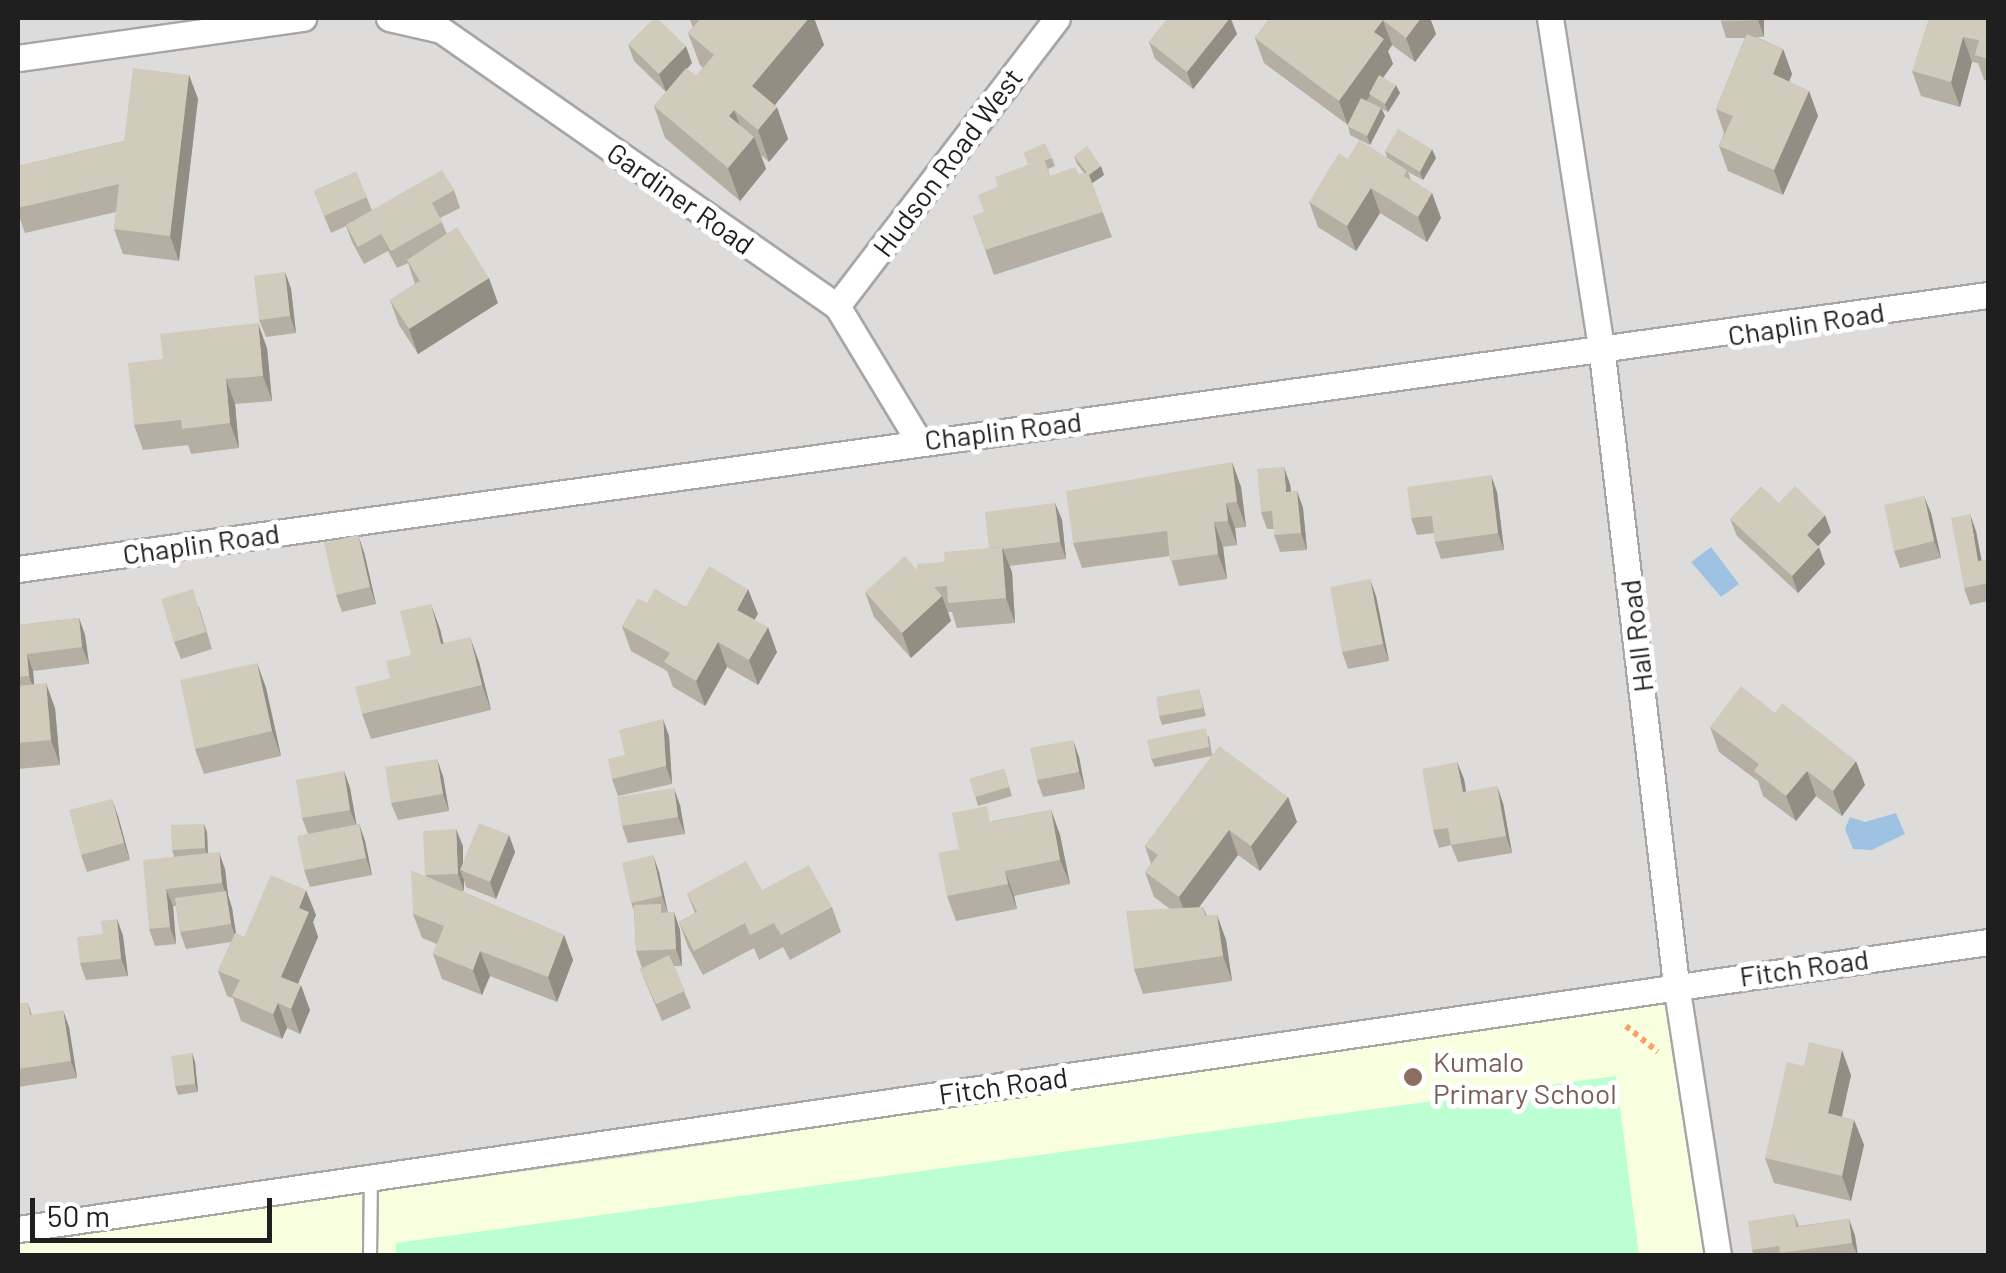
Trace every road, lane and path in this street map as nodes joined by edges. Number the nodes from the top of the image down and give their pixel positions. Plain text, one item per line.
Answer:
1 (303, 18) edge
2 (389, 18) edge
3 (1057, 18) edge
4 (1550, 18) edge
5 (18, 58) edge
6 (1988, 295) edge
7 (837, 306) junction
8 (1602, 354) junction
9 (918, 440) junction
10 (18, 569) edge
11 (1988, 942) edge
12 (1676, 984) junction
13 (1609, 1028) dead end
14 (1662, 1072) dead end
15 (370, 1179) junction
16 (18, 1229) edge
17 (370, 1256) edge
18 (1718, 1256) edge

1 - 5 street
2 - 7 street, Gardiner Road
3 - 7 street, Hudson Road West
4 - 8 street, Hall Road
6 - 8 street, Chaplin Road
7 - 9 street, Gardiner Road
8 - 9 street, Chaplin Road
8 - 12 street, Hall Road
9 - 10 street, Chaplin Road
11 - 12 street, Fitch Road
12 - 15 street, Fitch Road
12 - 18 street, Hall Road
13 - 14 path
15 - 16 street, Fitch Road
15 - 17 lane

